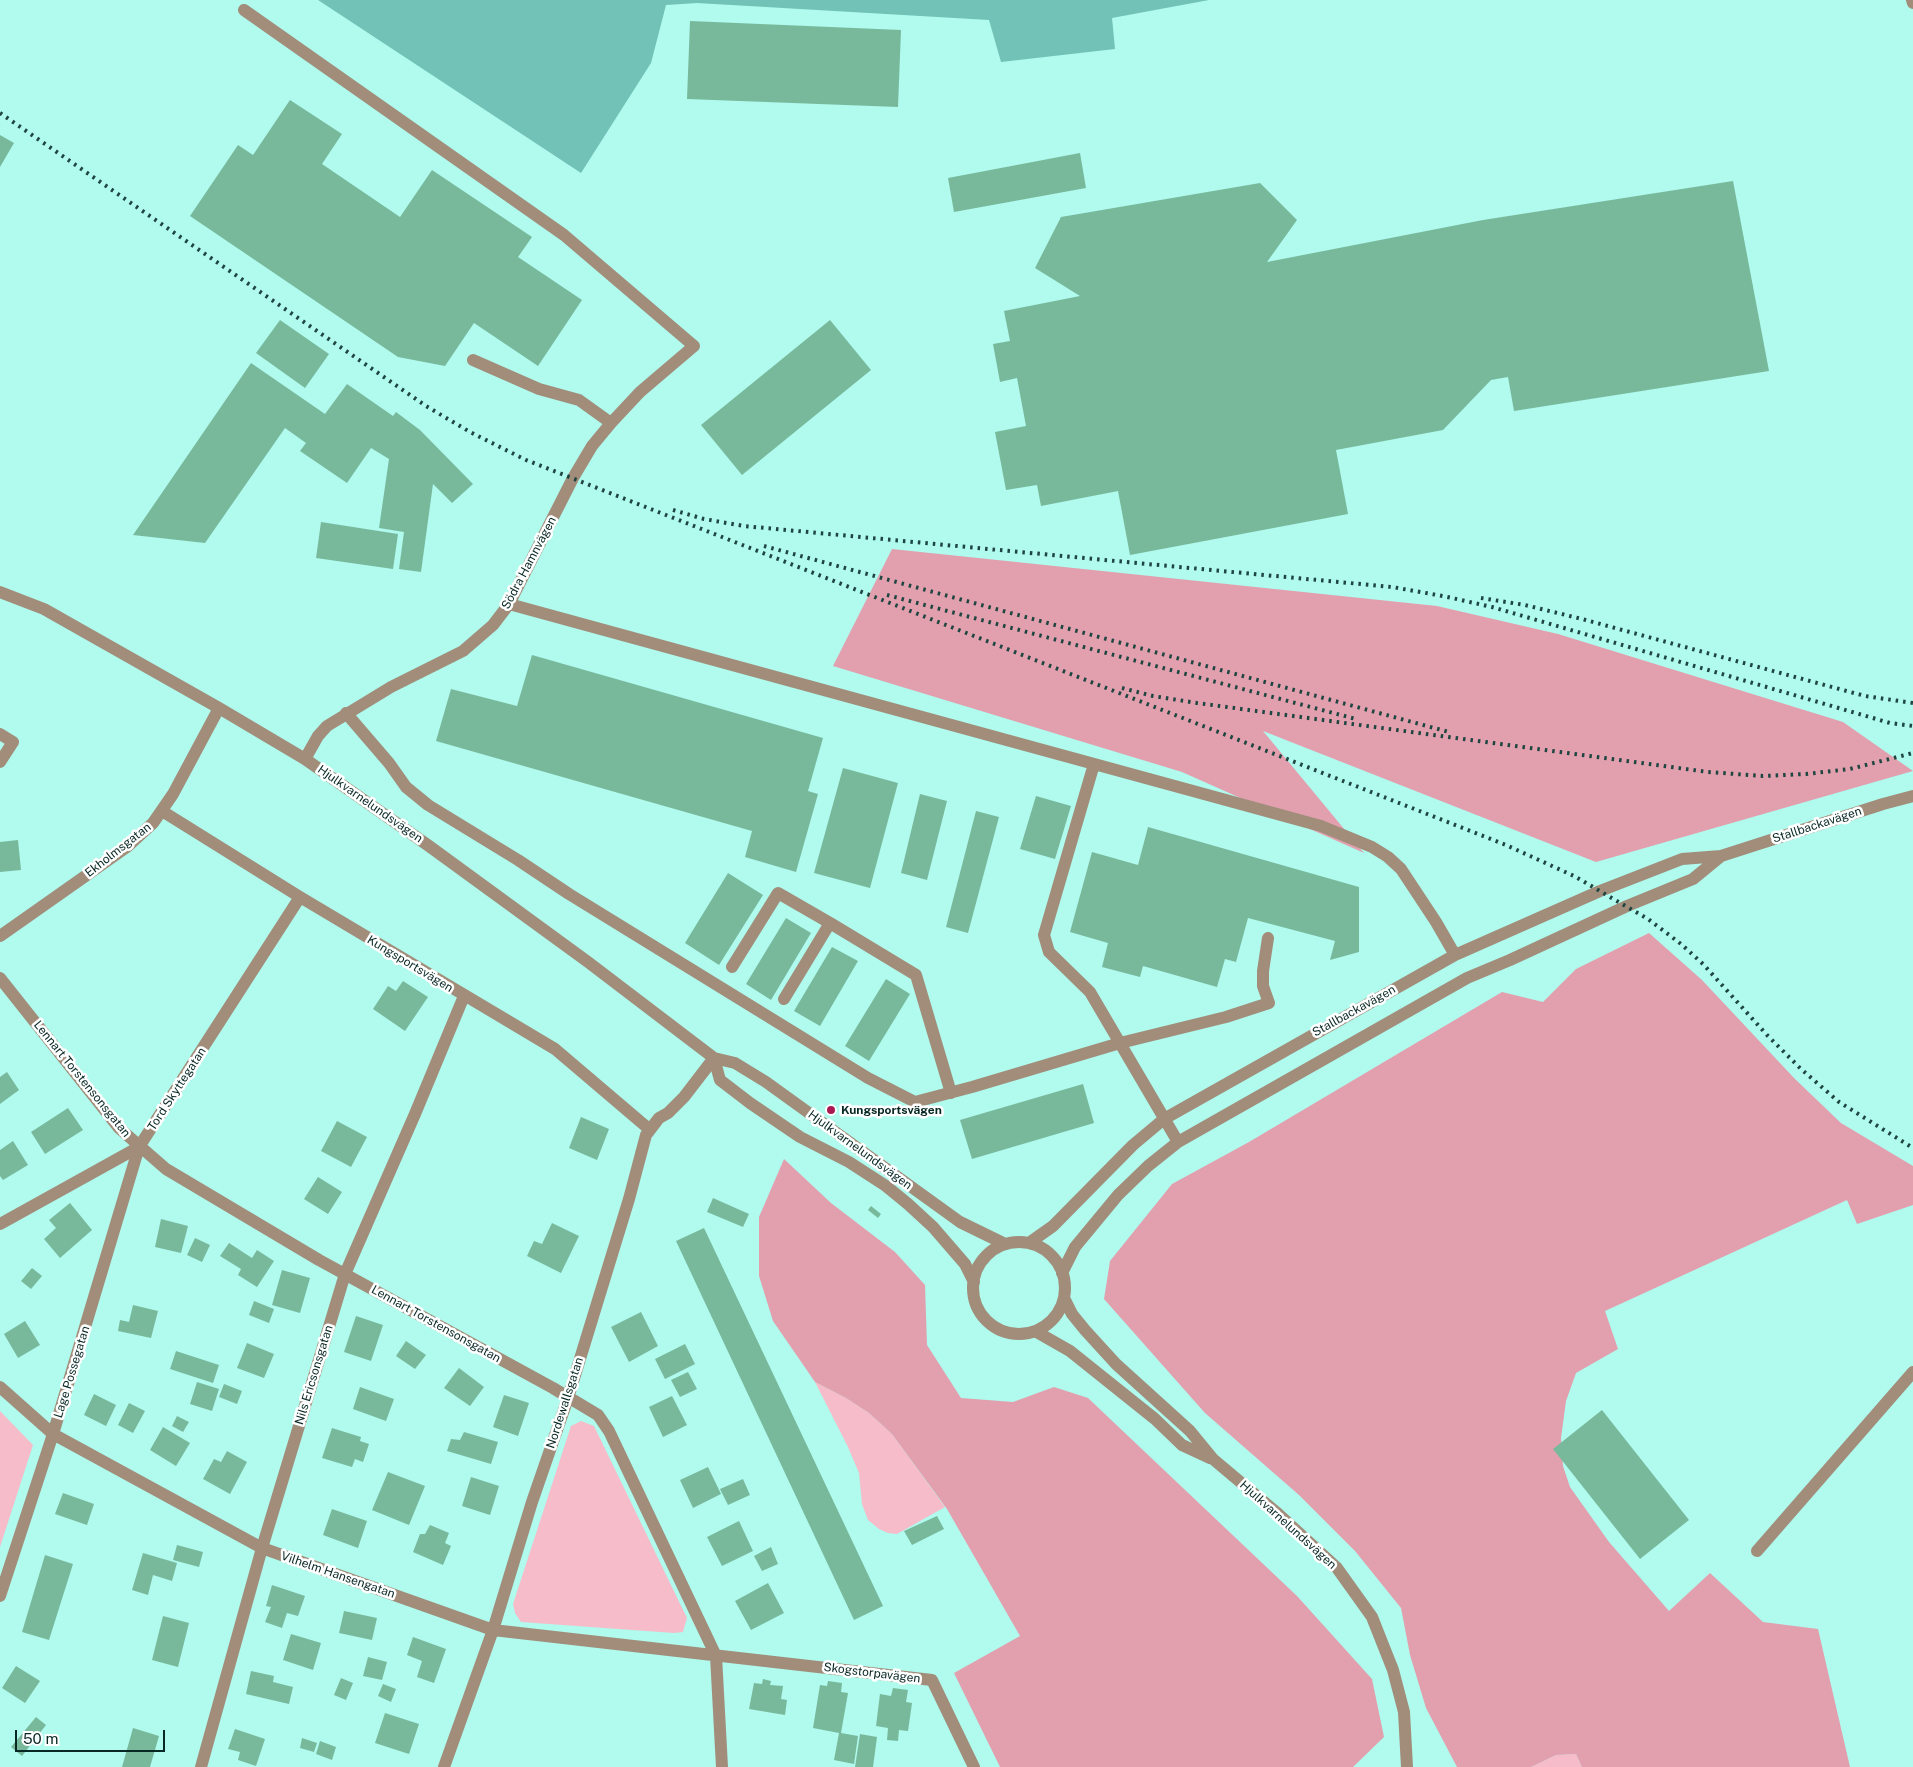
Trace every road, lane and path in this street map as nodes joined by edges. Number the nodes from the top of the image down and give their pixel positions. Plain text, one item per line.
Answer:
1 (244, 10) dead end
2 (473, 360) dead end
3 (612, 423) junction
4 (0, 592) edge
5 (508, 604) junction
6 (219, 708) junction
7 (346, 713) junction
8 (0, 734) edge
9 (305, 759) junction
10 (0, 762) edge
11 (1094, 764) junction
12 (1913, 796) edge
13 (162, 811) junction
14 (1721, 856) junction
15 (300, 897) junction
16 (830, 923) junction
17 (0, 936) edge
18 (1268, 938) dead end
19 (1455, 955) junction
20 (732, 967) dead end
21 (0, 978) edge
22 (464, 996) junction
23 (784, 999) dead end
24 (1120, 1043) junction
25 (714, 1058) junction
26 (951, 1093) junction
27 (1164, 1119) junction
28 (649, 1129) junction
29 (1178, 1142) junction
30 (139, 1147) junction
31 (0, 1224) edge
32 (1029, 1243) junction
33 (1005, 1244) junction
34 (1062, 1273) junction
35 (345, 1274) junction
36 (974, 1282) junction
37 (1064, 1298) junction
38 (1035, 1331) junction
39 (1913, 1372) edge
40 (0, 1387) edge
41 (568, 1398) junction
42 (53, 1434) junction
43 (1213, 1459) junction
44 (262, 1548) junction
45 (1757, 1552) dead end
46 (0, 1596) edge
47 (493, 1630) junction
48 (716, 1656) junction
49 (201, 1767) edge
50 (444, 1767) edge
51 (722, 1767) edge
52 (974, 1767) edge
53 (1407, 1767) edge

1 - 3 street, Södra Hamnvägen
2 - 3 street
3 - 5 street, Södra Hamnvägen
4 - 6 street, Hjulkvarnelundsvägen
5 - 7 street, Södra Hamnvägen
5 - 11 street
6 - 9 street, Hjulkvarnelundsvägen
6 - 13 street, Ekholmsgatan
7 - 9 street, Södra Hamnvägen
7 - 26 street
8 - 10 street
9 - 25 street, Hjulkvarnelundsvägen
11 - 19 street
11 - 24 street
12 - 14 street, Stallbackavägen
13 - 15 street, Kungsportsvägen
13 - 17 street, Ekholmsgatan
14 - 19 street, Stallbackavägen
14 - 29 street, Stallbackavägen
15 - 22 street, Kungsportsvägen
15 - 30 street, Tord Skyttegatan
16 - 20 street
16 - 23 street
16 - 26 street
18 - 24 street
19 - 27 street, Stallbackavägen
21 - 30 street, Lennart Torstensonsgatan
22 - 28 street, Kungsportsvägen
22 - 35 street, Nils Ericsonsgatan
24 - 26 street
24 - 27 street
25 - 28 street
25 - 33 street, Hjulkvarnelundsvägen
25 - 36 street, Hjulkvarnelundsvägen
27 - 29 street
27 - 32 street, Stallbackavägen
28 - 41 street, Nordewallsgatan
29 - 34 street, Stallbackavägen
30 - 31 street, Tord Skyttegatan
30 - 35 street, Lennart Torstensonsgatan
30 - 42 street, Lage Possegatan
32 - 33 street
32 - 34 street
33 - 36 street
34 - 37 street
35 - 41 street, Lennart Torstensonsgatan
35 - 44 street, Nils Ericsonsgatan
36 - 38 street
37 - 38 street
37 - 43 street, Hjulkvarnelundsvägen
38 - 43 street, Hjulkvarnelundsvägen
39 - 45 street
40 - 42 street, Vilhelm Hansengatan
41 - 47 street, Nordewallsgatan
41 - 48 street, Lennart Torstensonsgatan
42 - 44 street, Vilhelm Hansengatan
42 - 46 street, Lage Possegatan
43 - 53 street, Hjulkvarnelundsvägen
44 - 47 street, Vilhelm Hansengatan
44 - 49 street, Nils Ericsonsgatan
47 - 48 street, Vilhelm Hansengatan
47 - 50 street, Nordewallsgatan
48 - 51 street, Lennart Torstensonsgatan
48 - 52 street, Skogstorpavägen

